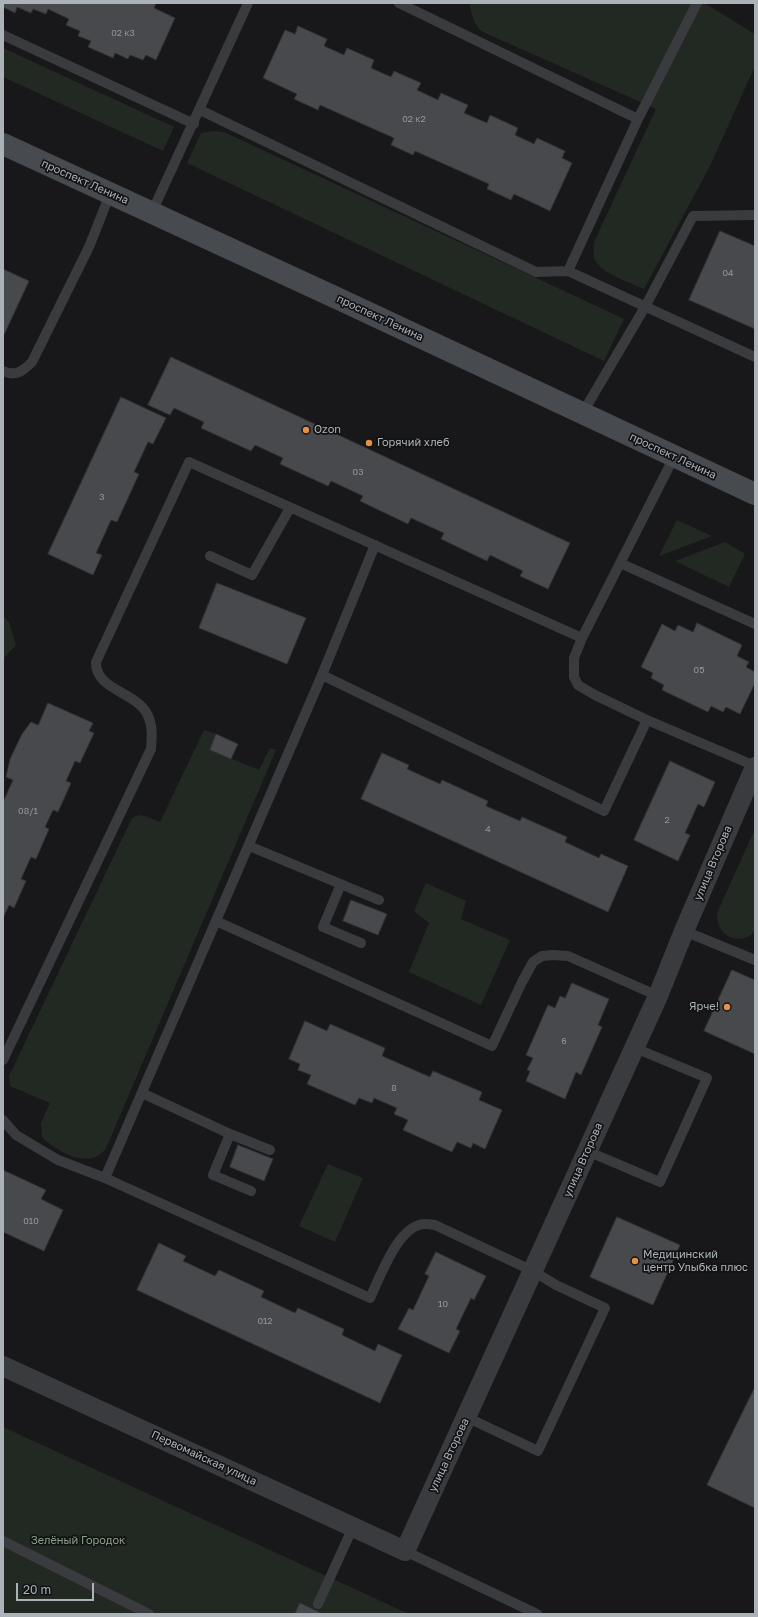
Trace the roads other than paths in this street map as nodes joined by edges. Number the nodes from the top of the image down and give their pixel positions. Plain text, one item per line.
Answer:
1 (248, 3) edge
2 (399, 3) edge
3 (696, 3) edge
4 (3, 35) edge
5 (200, 110) junction
6 (638, 119) junction
7 (194, 124) junction
8 (3, 144) edge
9 (110, 194) junction
10 (152, 212) junction
11 (755, 215) edge
12 (568, 271) junction
13 (645, 307) junction
14 (755, 357) edge
15 (3, 371) edge
16 (582, 414) junction
17 (674, 457) junction
18 (755, 494) edge
19 (290, 508) junction
20 (375, 545) junction
21 (210, 556) dead end
22 (620, 563) junction
23 (755, 624) edge
24 (582, 638) junction
25 (322, 675) junction
26 (647, 720) junction
27 (755, 767) edge
28 (249, 846) junction
29 (341, 884) junction
30 (379, 900) dead end
31 (216, 922) junction
32 (684, 930) junction
33 (361, 943) dead end
34 (755, 960) edge
35 (658, 996) junction
36 (635, 1048) junction
37 (3, 1060) edge
38 (142, 1093) junction
39 (3, 1120) edge
40 (230, 1134) junction
41 (270, 1150) dead end
42 (588, 1151) junction
43 (105, 1178) junction
44 (251, 1191) dead end
45 (533, 1271) junction
46 (3, 1366) edge
47 (466, 1417) junction
48 (353, 1527) junction
49 (3, 1541) edge
50 (405, 1551) junction
51 (318, 1604) dead end
52 (148, 1614) edge
53 (537, 1614) edge

1 - 5 lane
2 - 6 lane
3 - 6 lane
4 - 7 lane
5 - 7 lane
5 - 12 lane
6 - 12 lane
7 - 10 lane
8 - 9 main road, проспект Ленина
9 - 10 main road, проспект Ленина
9 - 15 lane
10 - 16 main road, проспект Ленина
11 - 13 lane
12 - 13 lane
13 - 14 lane
13 - 16 lane
16 - 17 main road, проспект Ленина
17 - 18 main road, проспект Ленина
17 - 22 lane
19 - 20 lane
19 - 21 lane
19 - 37 lane
20 - 24 lane
20 - 25 lane
22 - 23 lane
22 - 24 lane
24 - 26 lane
25 - 26 lane
25 - 28 lane
26 - 27 lane
27 - 32 street, улица Второва
28 - 29 lane
28 - 31 lane
29 - 30 lane
29 - 33 lane
31 - 35 lane
31 - 38 lane
32 - 34 lane
32 - 35 street, улица Второва
35 - 36 street, улица Второва
36 - 42 street, улица Второва
36 - 42 lane
38 - 40 lane
38 - 43 lane
39 - 43 lane
40 - 41 lane
40 - 44 lane
42 - 45 street, улица Второва
43 - 45 lane
45 - 47 street, улица Второва
45 - 47 lane
46 - 48 street, Первомайская улица
47 - 50 street, улица Второва
48 - 50 street, Первомайская улица
48 - 51 lane
49 - 52 lane
50 - 53 lane

